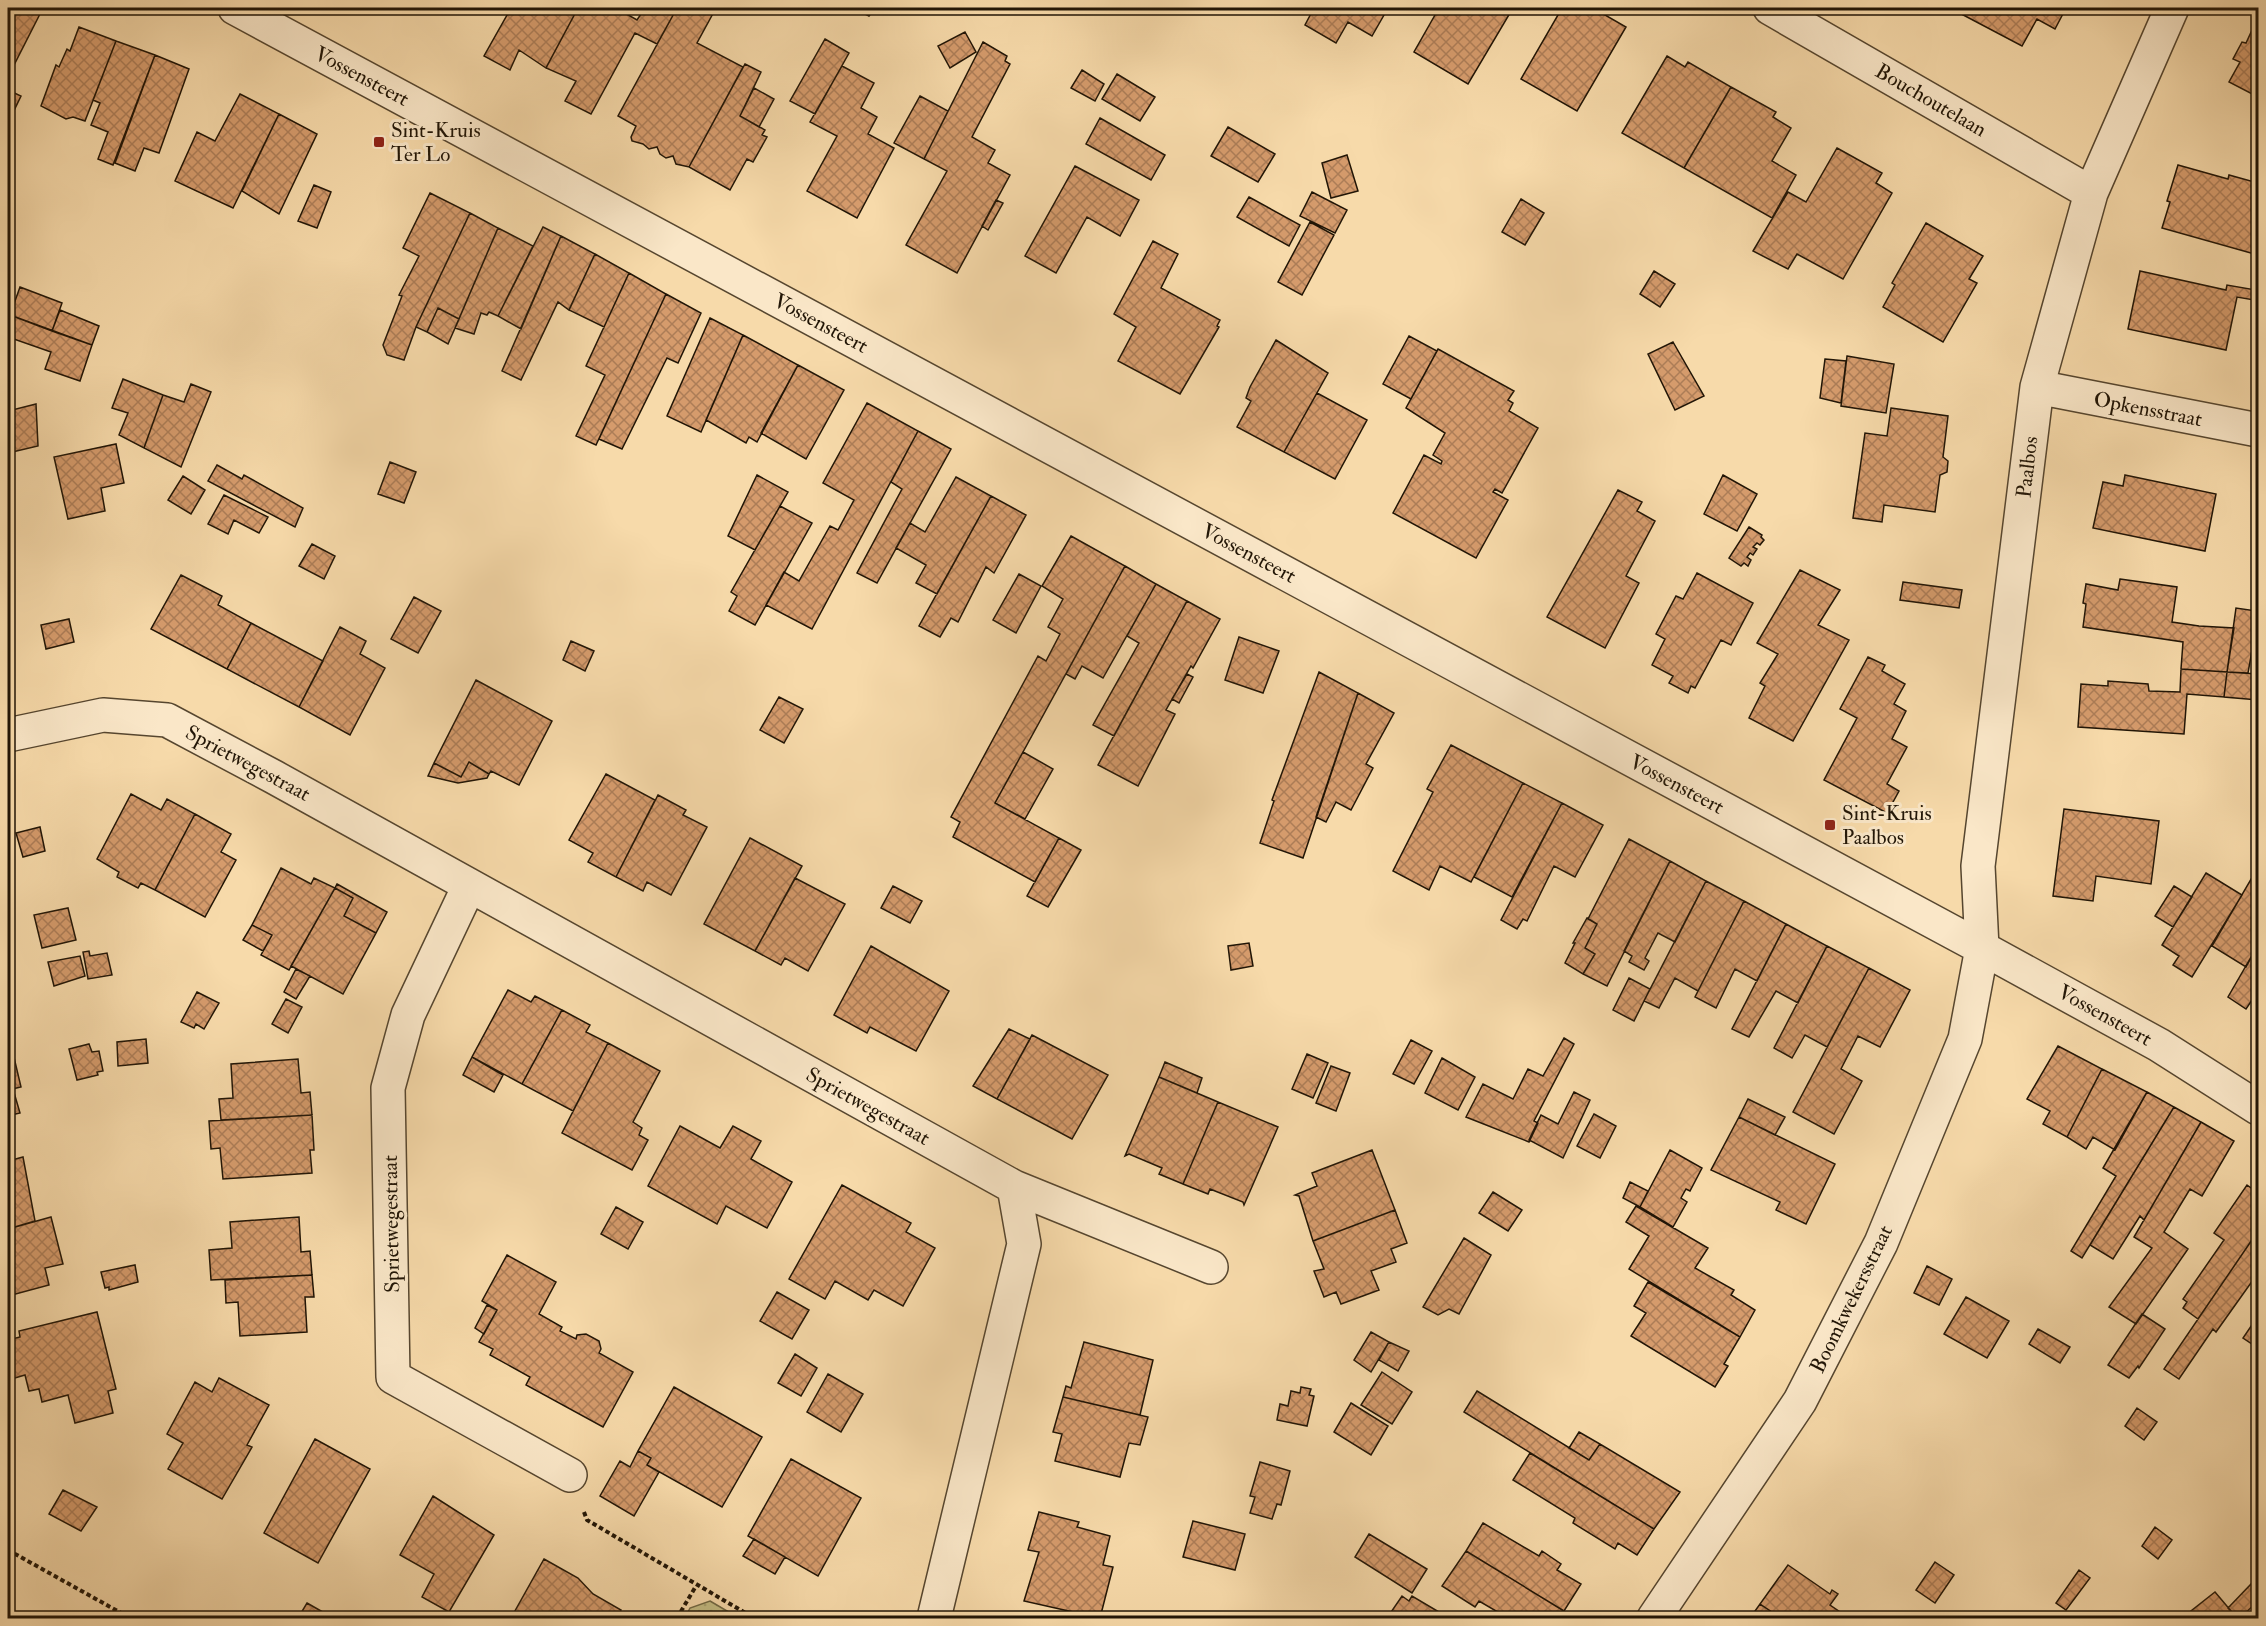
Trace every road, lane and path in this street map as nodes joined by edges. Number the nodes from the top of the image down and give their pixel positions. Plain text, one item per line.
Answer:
1 (235, 8) edge
2 (1770, 8) edge
3 (2172, 8) edge
4 (2091, 193) junction
5 (2037, 387) junction
6 (2259, 430) edge
7 (8, 735) edge
8 (469, 886) junction
9 (1983, 948) junction
10 (2259, 1108) edge
11 (1014, 1186) junction
12 (1211, 1267) dead end
13 (570, 1475) joint
14 (8, 1550) edge
15 (696, 1586) junction
16 (130, 1618) edge
17 (677, 1618) edge
18 (754, 1618) edge
19 (933, 1618) edge
20 (1654, 1618) edge

1 - 9 street, Vossensteert
2 - 4 street, Bouchoutelaan
3 - 4 street, Paalbos
4 - 5 street, Paalbos
5 - 6 street, Opkensstraat
5 - 9 street, Paalbos
7 - 8 street, Sprietwegestraat
8 - 11 street, Sprietwegestraat
8 - 13 street, Sprietwegestraat
9 - 10 street, Vossensteert
9 - 20 street, Boomkwekersstraat
11 - 12 street, Sprietwegestraat
11 - 19 street
13 - 15 path
14 - 16 path
15 - 17 path
15 - 18 path

